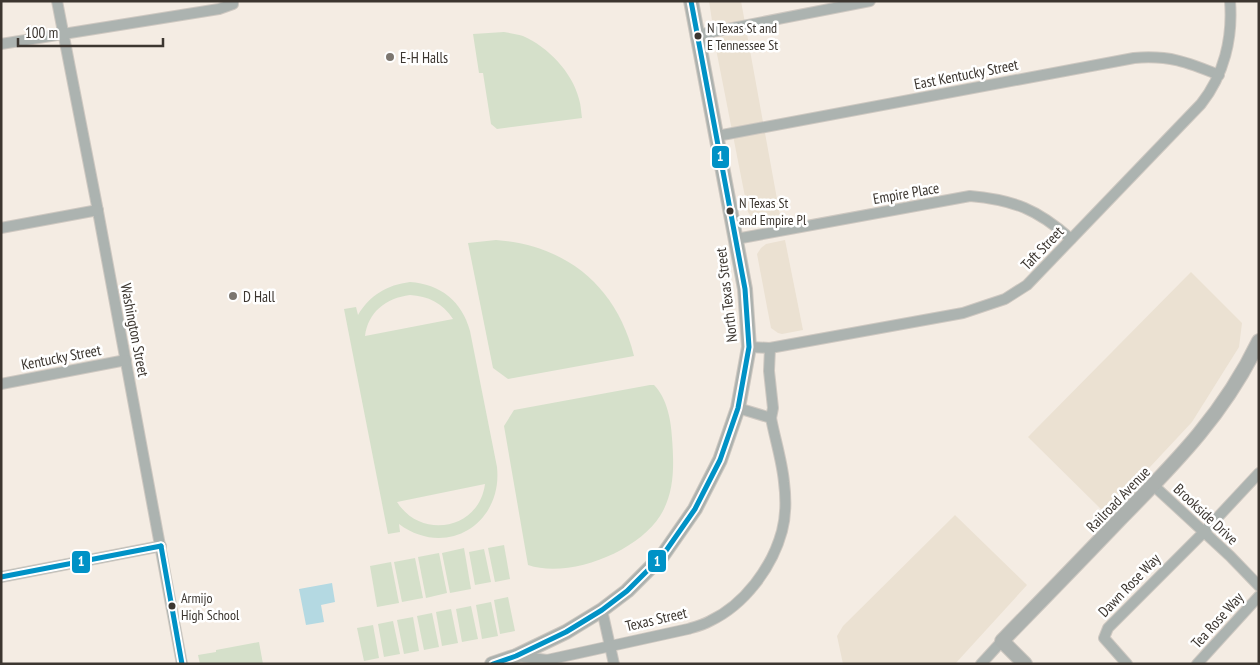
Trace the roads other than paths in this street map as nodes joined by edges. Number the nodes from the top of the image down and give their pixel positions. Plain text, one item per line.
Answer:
1 (57, 1) edge
2 (691, 1) edge
3 (870, 1) edge
4 (1230, 1) edge
5 (233, 2) edge
6 (63, 34) junction
7 (697, 35) junction
8 (1, 44) edge
9 (1219, 75) junction
10 (717, 136) junction
11 (98, 210) junction
12 (1, 228) edge
13 (736, 239) junction
14 (1071, 239) junction
15 (1259, 341) edge
16 (749, 347) junction
17 (770, 348) junction
18 (126, 360) junction
19 (1, 384) edge
20 (738, 408) junction
21 (771, 418) junction
22 (1259, 473) edge
23 (1154, 485) junction
24 (693, 513) joint
25 (1204, 532) junction
26 (161, 546) junction
27 (1, 577) edge
28 (1259, 586) edge
29 (1259, 596) edge
30 (602, 610) junction
31 (1002, 642) junction
32 (610, 646) junction
33 (516, 656) junction
34 (1203, 662) edge
35 (182, 664) edge
36 (492, 664) edge
37 (614, 664) edge
38 (980, 664) edge
39 (1025, 664) edge
40 (1127, 664) edge

1 - 6 street, Washington Street
2 - 7 main road, North Texas Street
3 - 7 street
4 - 9 street, Taft Street
5 - 6 street
6 - 8 street
6 - 11 street, Washington Street
7 - 10 main road, North Texas Street
9 - 10 street, East Kentucky Street
9 - 14 street, Taft Street
10 - 13 main road, North Texas Street
11 - 12 street
11 - 18 street, Washington Street
13 - 14 street, Empire Place
13 - 16 main road, North Texas Street
14 - 17 street, Taft Street
15 - 23 main road, Railroad Avenue
16 - 17 street, Taft Street
16 - 20 main road, North Texas Street
17 - 21 street
18 - 19 street, Kentucky Street
18 - 26 street, Washington Street
20 - 21 street
20 - 24 main road, North Texas Street
21 - 32 street, Texas Street
22 - 25 street
23 - 25 street, Brookside Drive
23 - 31 main road, Railroad Avenue
24 - 30 main road, Texas Street
25 - 28 street, Brookside Drive
25 - 40 street, Dawn Rose Way
26 - 27 street
26 - 35 street, Washington Street
29 - 34 street, Tea Rose Way
30 - 32 street
30 - 33 main road, Texas Street
31 - 38 street, Railroad Avenue
31 - 39 main road
32 - 33 street, Texas Street
32 - 37 street
33 - 36 main road, Texas Street

